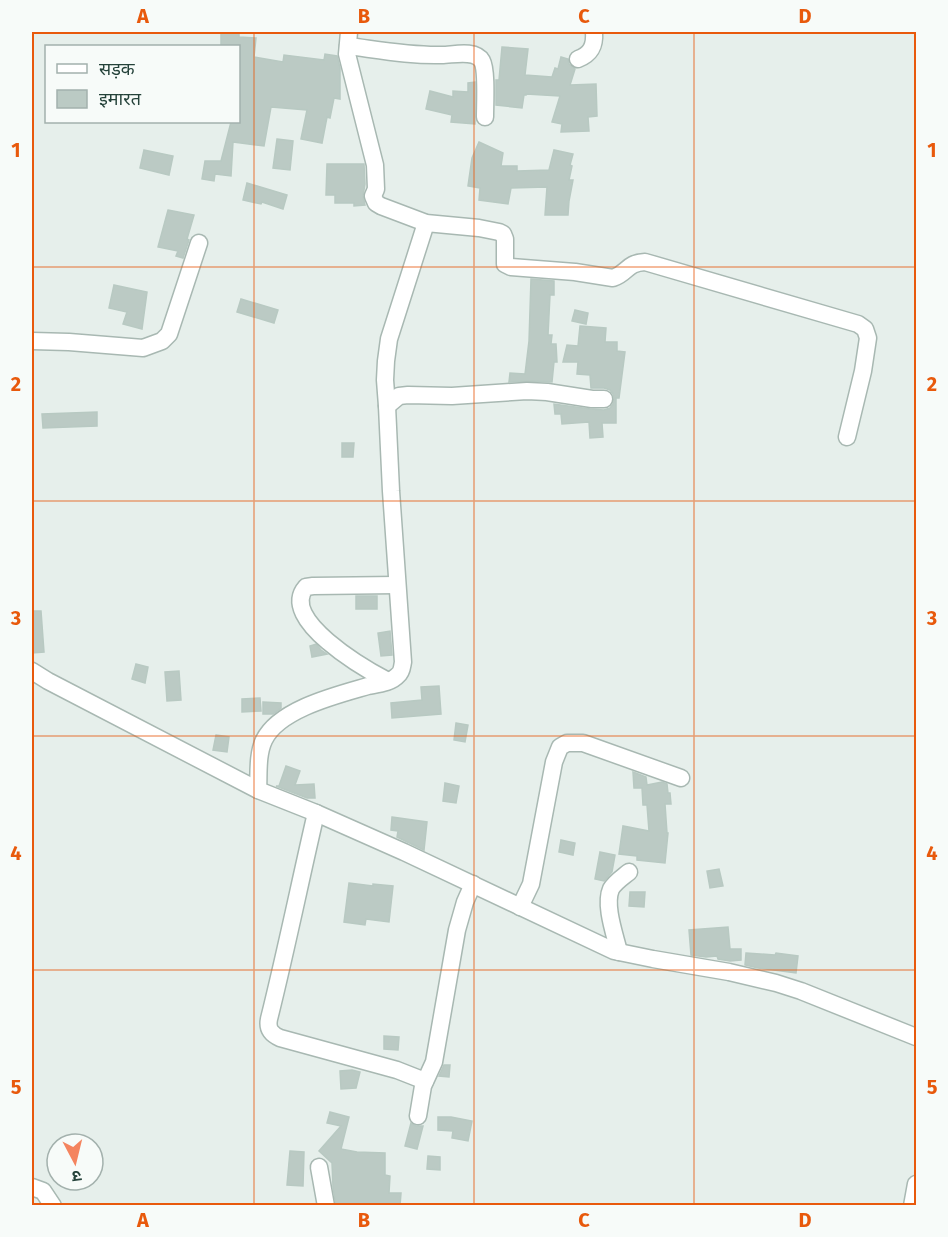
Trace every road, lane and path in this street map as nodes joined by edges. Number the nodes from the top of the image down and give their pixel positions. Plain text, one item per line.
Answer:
1 (594, 32) edge
2 (349, 39) edge
3 (578, 59) dead end
4 (485, 117) dead end
5 (426, 223) junction
6 (199, 243) dead end
7 (32, 341) edge
8 (604, 399) dead end
9 (387, 406) junction
10 (847, 437) dead end
11 (397, 585) junction
12 (32, 671) edge
13 (387, 681) junction
14 (681, 777) dead end
15 (258, 790) junction
16 (316, 813) junction
17 (629, 872) dead end
18 (469, 892) junction
19 (520, 907) junction
20 (619, 952) junction
21 (916, 1037) edge
22 (425, 1081) junction
23 (418, 1116) dead end
24 (319, 1167) dead end
25 (916, 1184) edge
26 (32, 1187) edge
27 (53, 1206) edge
28 (326, 1206) edge
29 (912, 1206) edge

1 - 3 street
2 - 4 street
2 - 5 street
5 - 9 street
5 - 10 street
6 - 7 street
8 - 9 street
9 - 11 street
11 - 13 street
11 - 13 street
12 - 15 street
13 - 15 street
14 - 19 street
15 - 16 street
16 - 18 street
16 - 22 street
17 - 20 street
18 - 19 street
18 - 22 street
19 - 20 street
20 - 21 street
22 - 23 street
24 - 28 street
25 - 29 street
26 - 27 street

